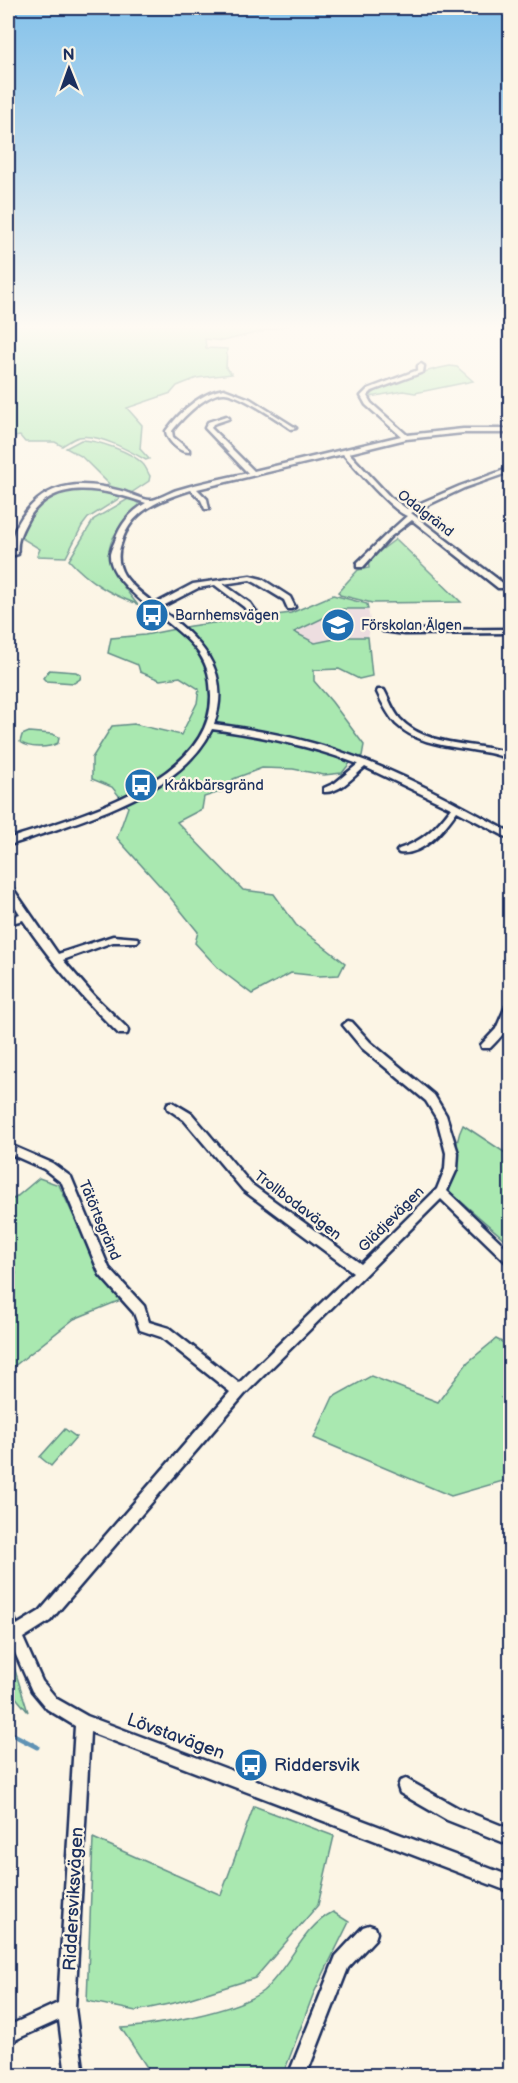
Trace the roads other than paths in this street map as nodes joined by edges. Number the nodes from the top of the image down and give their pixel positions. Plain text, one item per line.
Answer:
1 (177, 422) edge
2 (212, 422) edge
3 (283, 422) edge
4 (389, 422) edge
5 (293, 428) dead end
6 (510, 431) edge
7 (406, 437) junction
8 (187, 451) dead end
9 (344, 451) junction
10 (510, 470) edge
11 (251, 472) junction
12 (192, 488) junction
13 (149, 502) junction
14 (207, 508) dead end
15 (408, 515) junction
16 (14, 554) dead end
17 (360, 565) dead end
18 (216, 583) junction
19 (501, 586) dead end
20 (291, 607) dead end
21 (153, 608) junction
22 (253, 613) dead end
23 (386, 629) dead end
24 (510, 631) edge
25 (381, 692) dead end
26 (209, 726) junction
27 (510, 756) edge
28 (363, 764) junction
29 (327, 790) dead end
30 (455, 808) junction
31 (510, 836) edge
32 (8, 842) edge
33 (402, 851) dead end
34 (8, 888) edge
35 (25, 916) junction
36 (8, 921) edge
37 (134, 940) dead end
38 (57, 958) junction
39 (510, 1008) edge
40 (348, 1025) dead end
41 (123, 1031) dead end
42 (486, 1045) dead end
43 (172, 1106) dead end
44 (8, 1148) edge
45 (441, 1191) junction
46 (510, 1258) edge
47 (361, 1271) junction
48 (239, 1391) junction
49 (11, 1628) edge
50 (83, 1722) junction
51 (405, 1787) dead end
52 (510, 1837) edge
53 (510, 1884) edge
54 (369, 1933) dead end
55 (66, 2008) junction
56 (8, 2035) edge
57 (75, 2076) edge
58 (297, 2076) edge

1 - 8 street
2 - 11 street
3 - 5 street
4 - 7 street
6 - 7 street
7 - 9 street
9 - 11 street
9 - 15 street, Odalgränd
10 - 15 street
11 - 12 street
12 - 13 street
12 - 14 street
13 - 16 street
13 - 21 street
15 - 17 street
15 - 19 street, Odalgränd
18 - 20 street
18 - 21 street
18 - 22 street
21 - 26 street
23 - 24 street
25 - 27 street
26 - 28 street
26 - 32 street
28 - 29 street
28 - 30 street
30 - 31 street
30 - 33 street
34 - 35 street
35 - 36 street
35 - 38 street
37 - 38 street
38 - 41 street
39 - 42 street
40 - 45 street, Glädjevägen
43 - 47 street, Trollbodavägen
44 - 48 street, Tätörtsgränd
45 - 46 street
45 - 47 street, Glädjevägen
47 - 48 street, Glädjevägen
48 - 49 street, Glädjevägen
49 - 50 street, Lövstavägen
50 - 53 street, Lövstavägen
50 - 55 street, Riddersviksvägen
51 - 52 street
54 - 58 street
55 - 56 street
55 - 57 street, Riddersviksvägen

